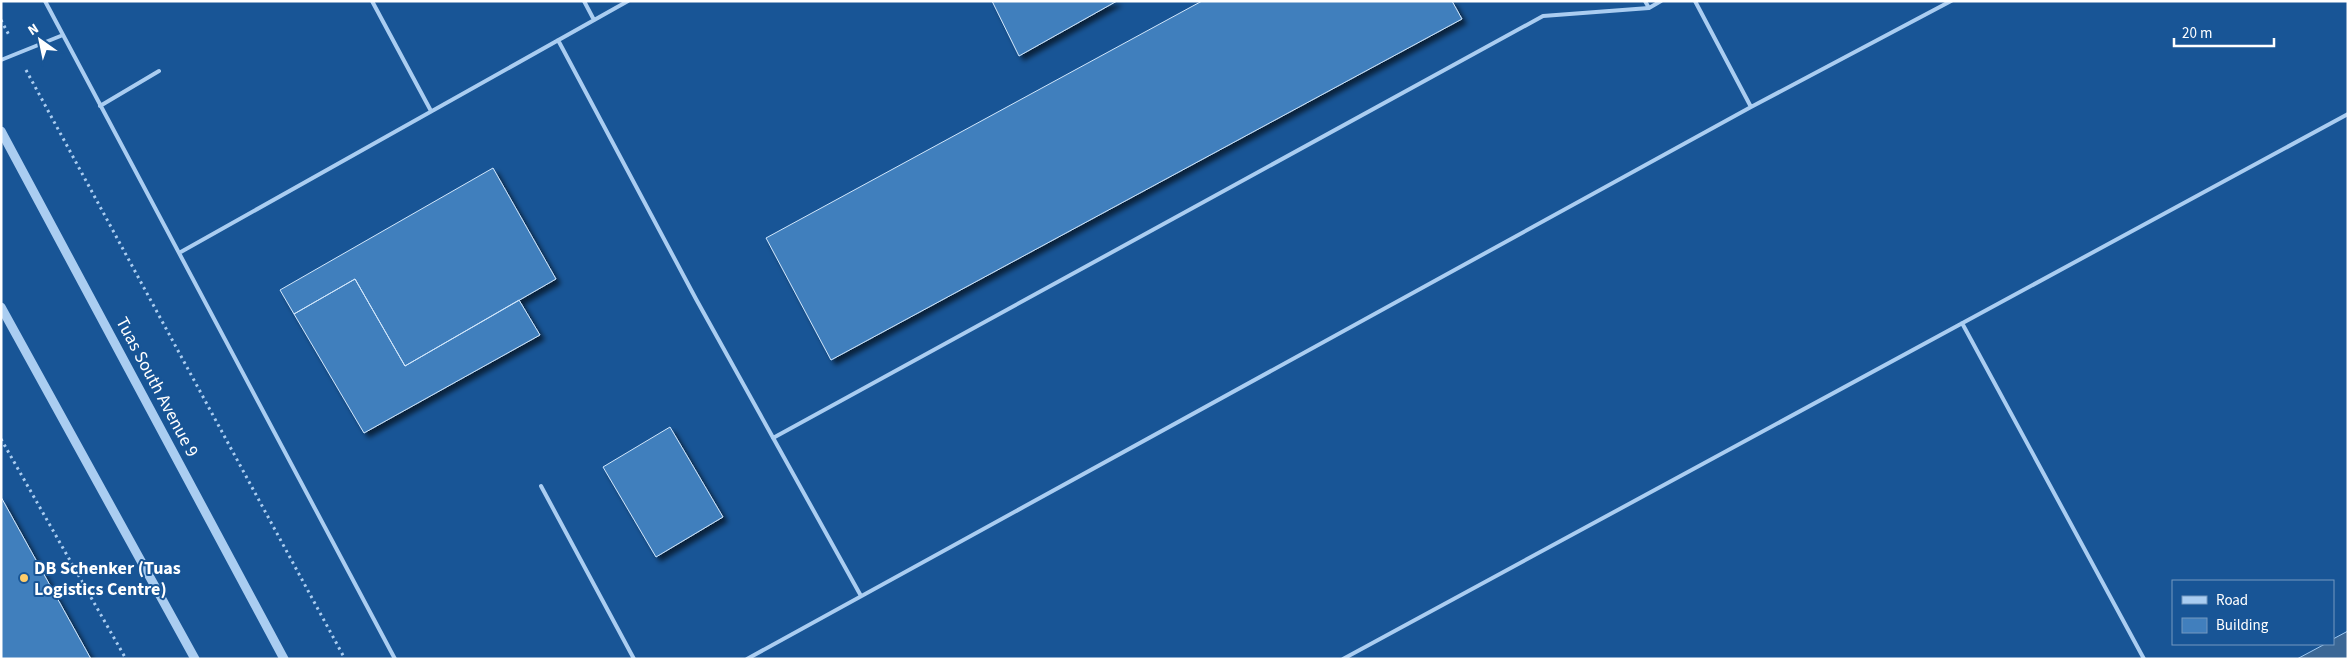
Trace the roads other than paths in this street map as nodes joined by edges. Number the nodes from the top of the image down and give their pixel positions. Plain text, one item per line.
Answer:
1 (45, 1) edge
2 (372, 1) edge
3 (584, 1) edge
4 (628, 1) edge
5 (1645, 1) edge
6 (1661, 1) edge
7 (1695, 1) edge
8 (1951, 1) edge
9 (1649, 8) junction
10 (594, 20) junction
11 (63, 35) junction
12 (558, 40) junction
13 (1, 60) edge
14 (158, 71) dead end
15 (100, 106) junction
16 (1751, 107) junction
17 (431, 111) junction
18 (2348, 114) edge
19 (1, 131) edge
20 (179, 253) junction
21 (1, 307) edge
22 (1962, 323) junction
23 (773, 438) junction
24 (541, 486) dead end
25 (861, 596) junction
26 (194, 659) edge
27 (284, 659) edge
28 (395, 659) edge
29 (634, 659) edge
30 (747, 659) edge
31 (1343, 659) edge
32 (2144, 659) edge

1 - 11 lane
2 - 17 lane
3 - 10 lane
4 - 10 lane
5 - 9 lane
6 - 9 lane
7 - 16 lane
8 - 16 lane
9 - 23 lane
10 - 12 lane
11 - 13 lane
11 - 15 lane
12 - 17 lane
12 - 23 lane
14 - 15 lane
15 - 20 lane
16 - 25 lane
17 - 20 lane
18 - 22 lane
19 - 27 street, Tuas South Avenue 9
20 - 28 lane
21 - 26 street
22 - 31 lane
22 - 32 lane
23 - 25 lane
24 - 29 lane
25 - 30 lane

